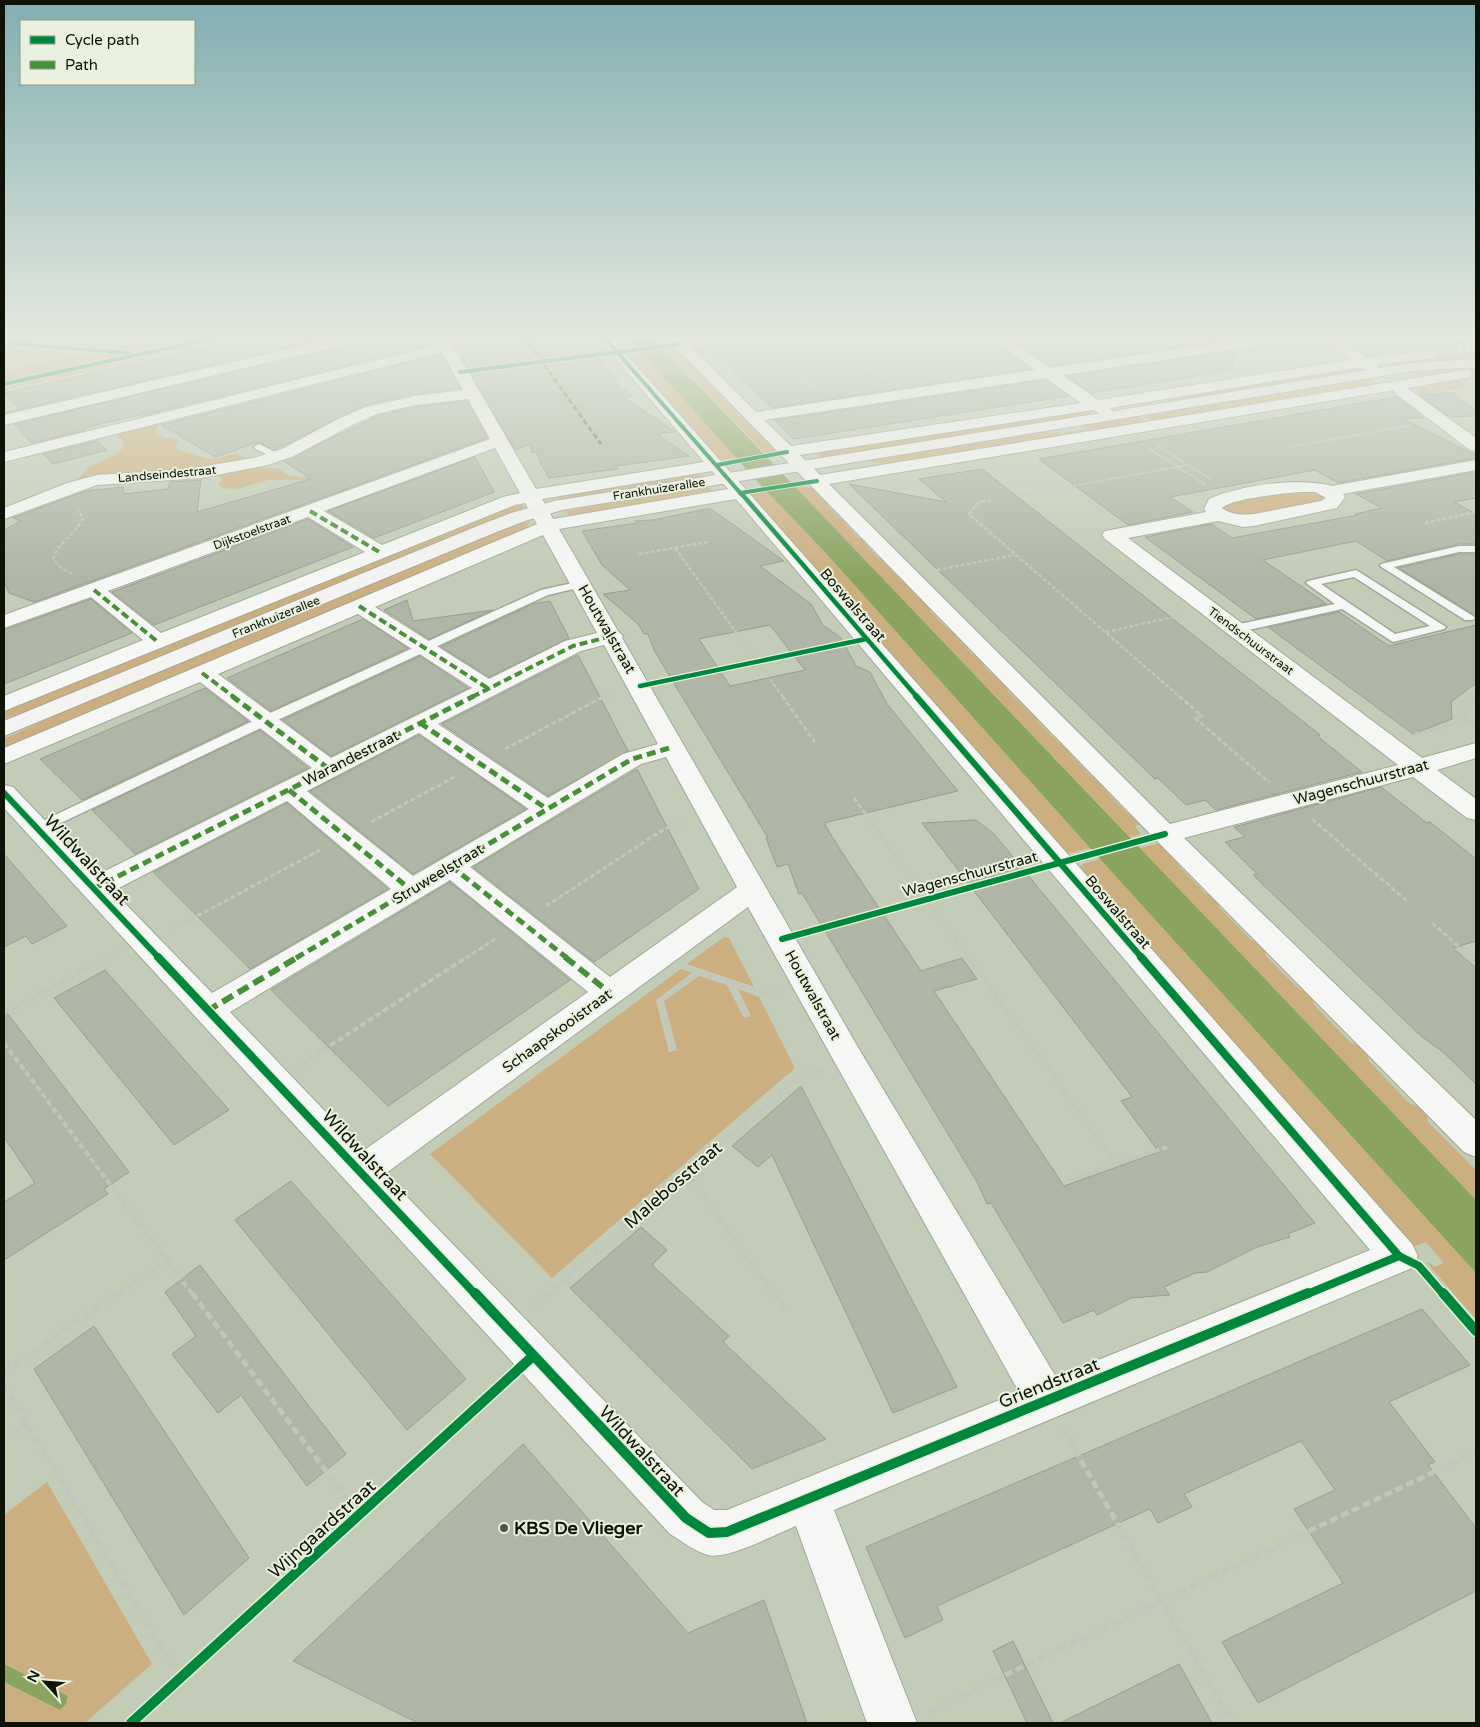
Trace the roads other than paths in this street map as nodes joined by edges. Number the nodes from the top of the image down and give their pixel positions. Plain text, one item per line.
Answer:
1 (753, 417) edge
2 (165, 418) edge
3 (355, 418) edge
4 (487, 418) edge
5 (677, 418) edge
6 (1036, 418) edge
7 (1101, 418) edge
8 (1207, 418) edge
9 (1437, 418) edge
10 (10, 440) dead end
11 (500, 441) junction
12 (1476, 446) edge
13 (259, 447) dead end
14 (21, 453) junction
15 (276, 456) junction
16 (4, 457) edge
17 (1476, 465) edge
18 (797, 467) junction
19 (732, 478) junction
20 (1333, 491) junction
21 (1228, 504) junction
22 (310, 511) junction
23 (539, 511) junction
24 (4, 514) edge
25 (1476, 549) edge
26 (381, 553) junction
27 (582, 584) junction
28 (94, 590) junction
29 (1344, 605) junction
30 (359, 606) junction
31 (1469, 618) dead end
32 (4, 622) edge
33 (1236, 629) junction
34 (612, 636) junction
35 (158, 642) junction
36 (424, 648) junction
37 (202, 672) junction
38 (489, 688) junction
39 (4, 704) edge
40 (264, 721) junction
41 (420, 723) junction
42 (4, 729) edge
43 (673, 747) junction
44 (1476, 750) edge
45 (4, 757) edge
46 (1417, 768) junction
47 (330, 769) junction
48 (289, 790) junction
49 (4, 792) edge
50 (547, 809) junction
51 (1476, 812) edge
52 (37, 829) junction
53 (1166, 834) junction
54 (451, 866) junction
55 (93, 889) junction
56 (754, 889) junction
57 (411, 890) junction
58 (610, 993) junction
59 (207, 1011) junction
60 (1476, 1142) edge
61 (361, 1172) junction
62 (1399, 1256) joint
63 (1046, 1400) junction
64 (808, 1499) junction
65 (709, 1533) joint
66 (907, 1719) edge

1 - 18 street
2 - 14 street
3 - 15 street, Landseindestraat
4 - 11 street, Houtwalstraat
5 - 19 street, Boswalstraat
6 - 18 street, Frankhuizerallee
7 - 18 main road, Frankhuizerallee
8 - 18 street, Frankhuizerallee
9 - 12 street
10 - 14 street
11 - 22 street, Dijkstoelstraat
11 - 23 street, Houtwalstraat
13 - 15 lane
14 - 16 street
15 - 24 street, Landseindestraat
17 - 20 street, Tiendschuurstraat
18 - 19 main road, Frankhuizerallee
18 - 53 street
19 - 23 street, Frankhuizerallee
19 - 23 street, Frankhuizerallee
19 - 62 street, Boswalstraat
20 - 21 street, Tiendschuurstraat
20 - 21 street, Tiendschuurstraat
21 - 33 street, Tiendschuurstraat
22 - 26 street
22 - 28 street, Dijkstoelstraat
23 - 26 street, Frankhuizerallee
23 - 27 street, Houtwalstraat
23 - 30 street, Frankhuizerallee
23 - 42 main road, Frankhuizerallee
25 - 31 lane
26 - 35 street, Frankhuizerallee
27 - 34 street, Houtwalstraat
27 - 36 lane
28 - 32 street, Dijkstoelstraat
28 - 35 street
29 - 29 lane
29 - 33 lane
30 - 36 street
30 - 37 street, Frankhuizerallee
33 - 46 street, Tiendschuurstraat
34 - 38 street, Warandestraat
34 - 43 street, Houtwalstraat
35 - 39 street, Frankhuizerallee
36 - 38 street
36 - 40 lane
37 - 40 street
37 - 45 street, Frankhuizerallee
38 - 41 street, Warandestraat
40 - 47 street
40 - 52 lane
41 - 47 street, Warandestraat
41 - 50 street
43 - 50 street, Struweelstraat
43 - 56 street, Houtwalstraat
44 - 46 street, Wagenschuurstraat
46 - 51 street, Tiendschuurstraat
46 - 53 street, Wagenschuurstraat
47 - 48 street, Warandestraat
48 - 55 street, Warandestraat
48 - 57 street
49 - 52 street, Wildwalstraat
50 - 54 street, Struweelstraat
52 - 55 street, Wildwalstraat
53 - 60 street
54 - 57 street, Struweelstraat
54 - 58 street
55 - 59 street, Wildwalstraat
56 - 58 street, Schaapskooistraat
56 - 63 street, Houtwalstraat
57 - 59 street, Struweelstraat
58 - 61 street, Schaapskooistraat
59 - 61 street, Wildwalstraat
61 - 65 street, Wildwalstraat
62 - 63 street, Griendstraat
63 - 64 street, Griendstraat
64 - 65 street, Griendstraat
64 - 66 street

